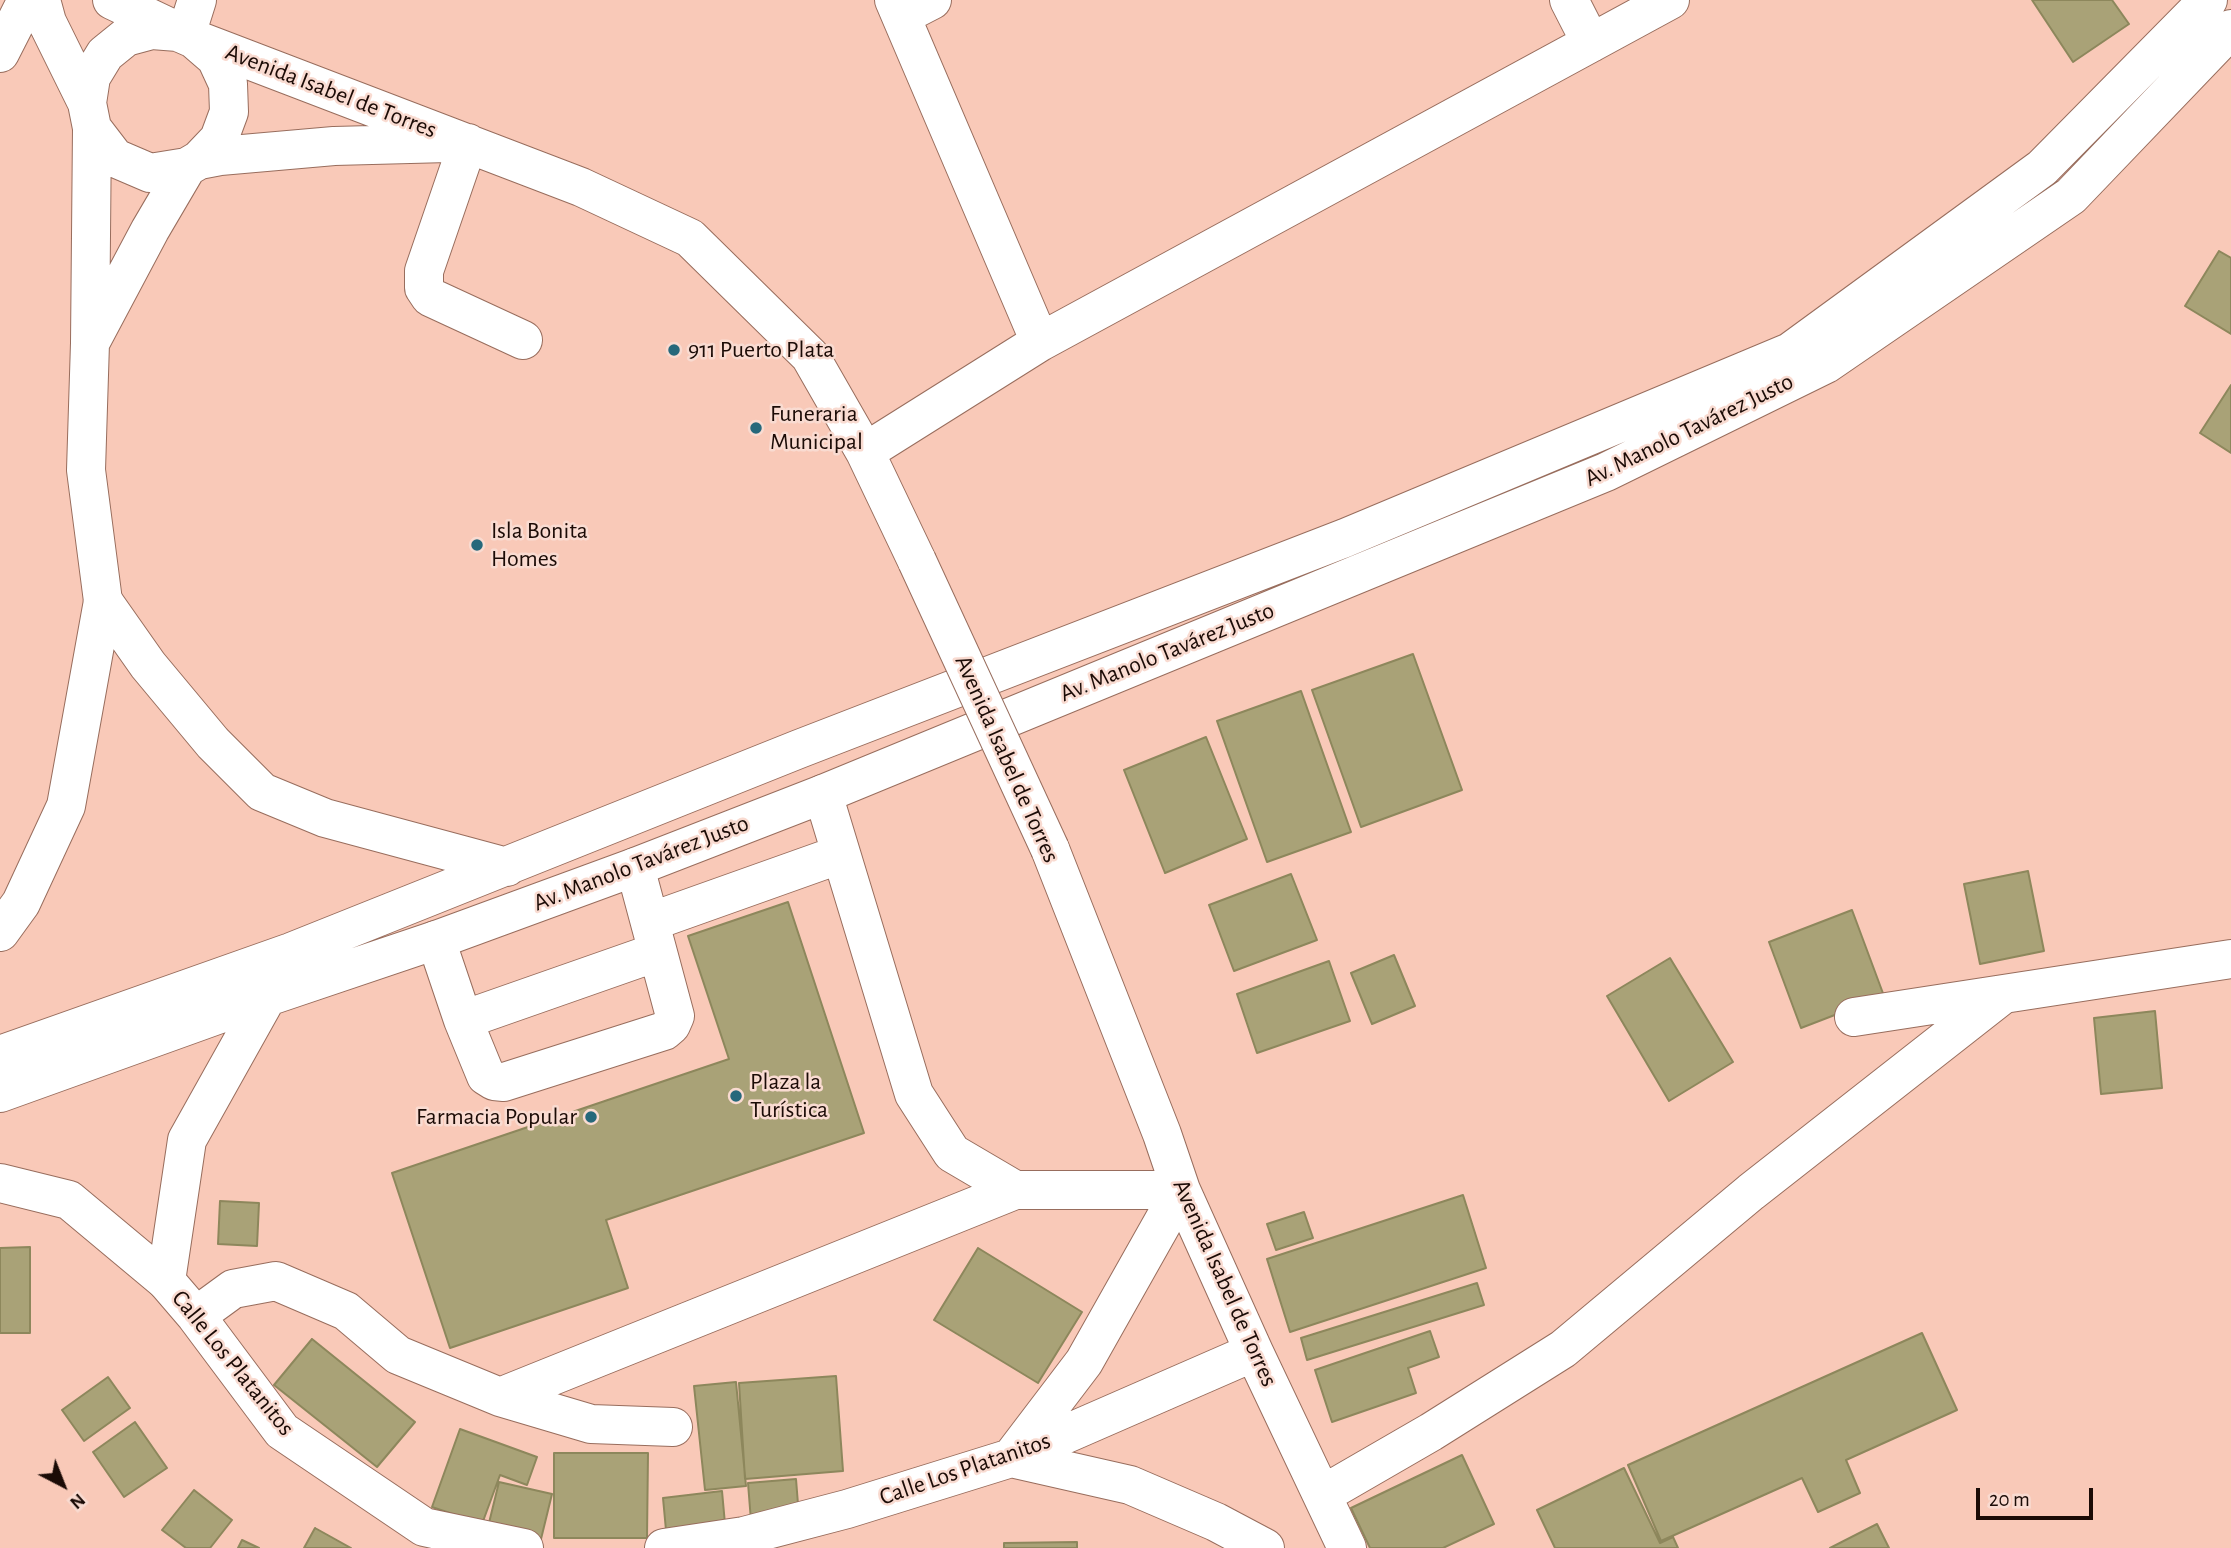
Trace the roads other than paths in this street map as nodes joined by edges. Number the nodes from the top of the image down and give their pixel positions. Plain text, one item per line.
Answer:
1 (27, 0) edge
2 (41, 0) edge
3 (112, 0) edge
4 (1569, 0) edge
5 (1671, 0) edge
6 (2208, 0) edge
7 (909, 5) edge
8 (189, 26) edge
9 (2231, 29) edge
10 (1591, 43) junction
11 (0, 53) edge
12 (90, 116) junction
13 (468, 143) junction
14 (193, 163) junction
15 (523, 340) dead end
16 (1040, 342) junction
17 (90, 343) junction
18 (865, 452) junction
19 (103, 601) junction
20 (823, 794) junction
21 (841, 854) junction
22 (507, 867) junction
23 (635, 867) junction
24 (0, 932) edge
25 (653, 937) junction
26 (436, 940) junction
27 (2231, 959) edge
28 (2001, 996) junction
29 (267, 997) junction
30 (1854, 1017) dead end
31 (463, 1020) junction
32 (0, 1055) edge
33 (0, 1093) edge
34 (0, 1183) edge
35 (1015, 1190) junction
36 (1181, 1190) junction
37 (166, 1281) junction
38 (196, 1316) junction
39 (1254, 1352) junction
40 (500, 1397) junction
41 (673, 1427) dead end
42 (1011, 1458) junction
43 (1322, 1495) junction
44 (744, 1542) edge
45 (524, 1548) edge
46 (664, 1548) edge
47 (1265, 1548) edge
48 (1348, 1548) edge

1 - 11 street
2 - 12 street
3 - 8 street
4 - 10 street
5 - 10 street
6 - 22 street, Av. Manolo Tavárez Justo
7 - 16 street
8 - 12 street
8 - 13 street, Avenida Isabel de Torres
8 - 14 street
9 - 20 street, Av. Manolo Tavárez Justo
10 - 16 street
12 - 14 street
12 - 17 street
13 - 14 street, Avenida Isabel de Torres
13 - 15 street
13 - 18 street, Avenida Isabel de Torres
14 - 17 street
16 - 18 street
17 - 19 street
18 - 36 street, Avenida Isabel de Torres, bridge
19 - 22 street
19 - 24 street
20 - 21 street
20 - 23 street, Av. Manolo Tavárez Justo
21 - 25 street
21 - 35 street
22 - 32 street, Av. Manolo Tavárez Justo
23 - 25 street
23 - 26 street, Av. Manolo Tavárez Justo
25 - 31 street
25 - 31 street
26 - 29 street, Av. Manolo Tavárez Justo
26 - 31 street
27 - 28 street
28 - 30 street
28 - 43 street
29 - 33 street, Av. Manolo Tavárez Justo
29 - 37 street
34 - 37 street, Calle Los Platanitos
35 - 36 street
35 - 40 street
36 - 39 street, Avenida Isabel de Torres
36 - 42 street
37 - 38 street, Calle Los Platanitos
38 - 40 street
38 - 45 street, Calle Los Platanitos
39 - 42 street, Calle Los Platanitos
39 - 43 street, Avenida Isabel de Torres
40 - 41 street
42 - 44 street, Calle Los Platanitos
42 - 47 street
43 - 48 street, Avenida Isabel de Torres
44 - 46 street, Calle Los Platanitos

